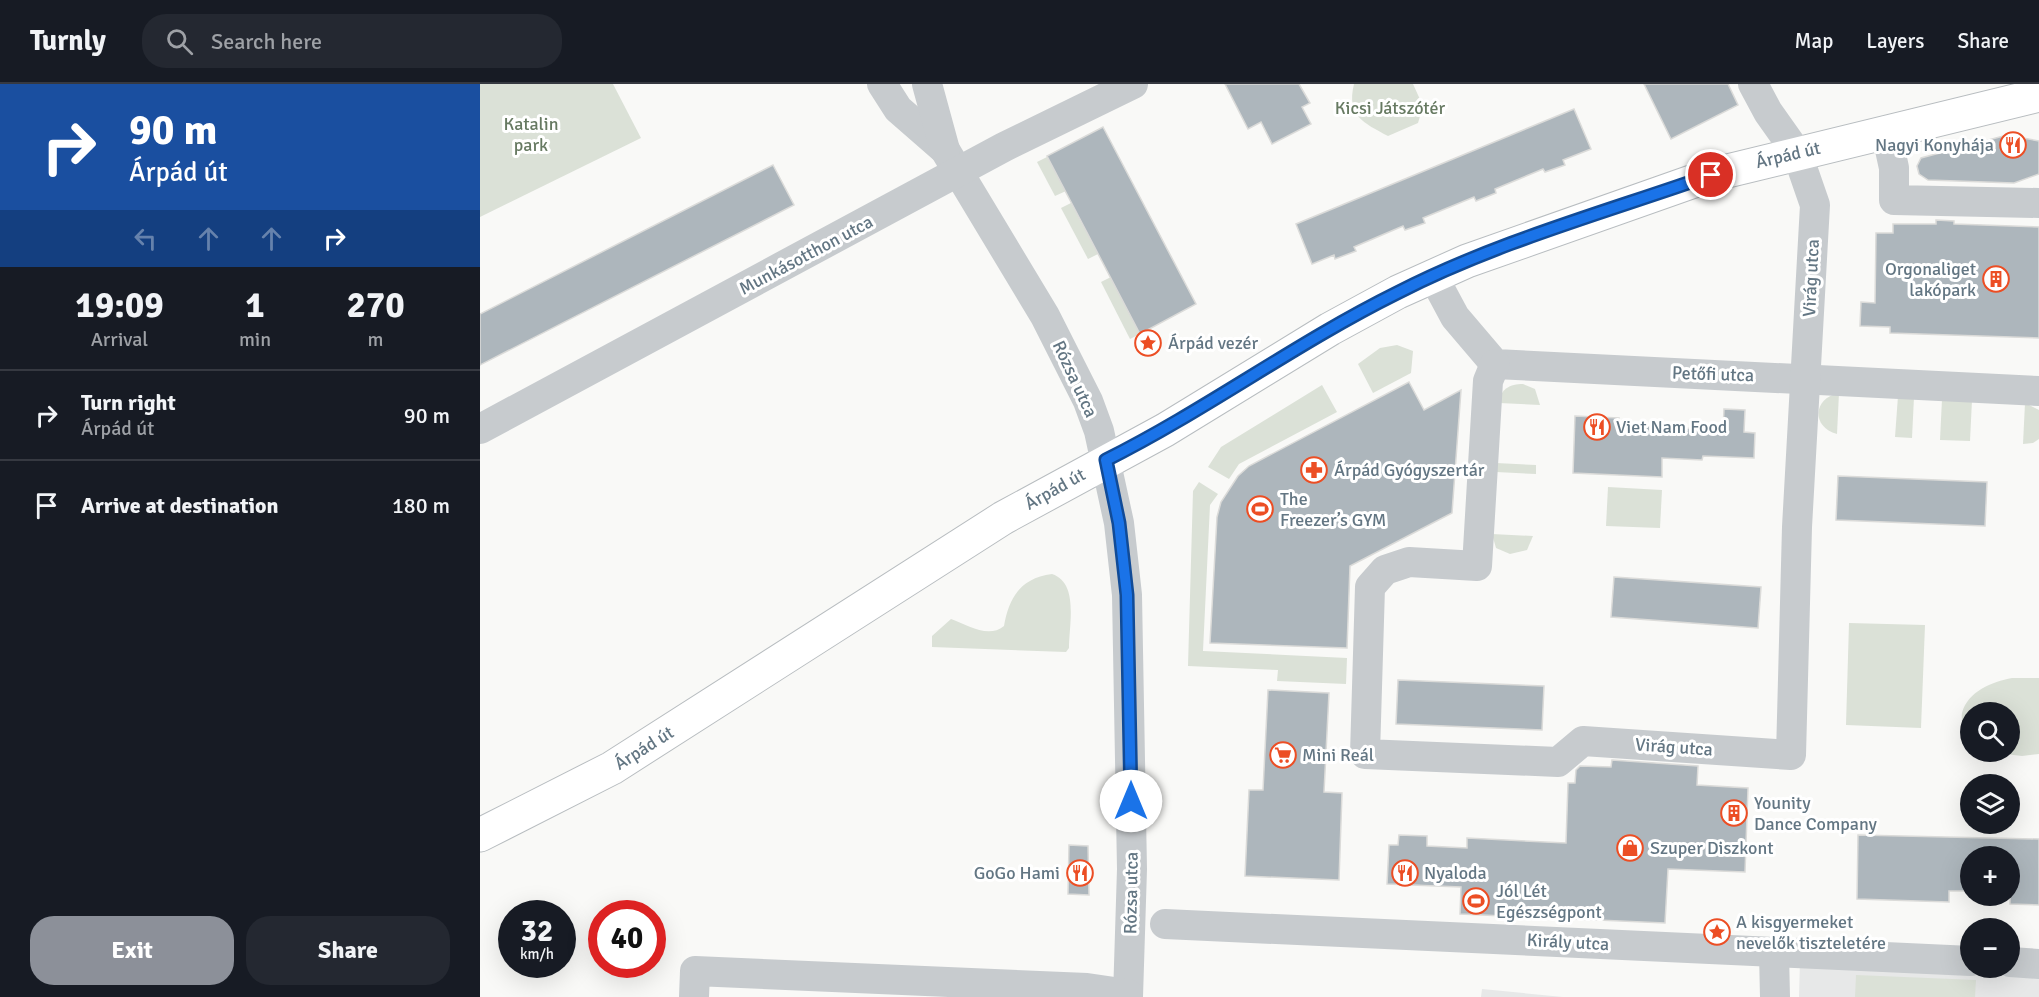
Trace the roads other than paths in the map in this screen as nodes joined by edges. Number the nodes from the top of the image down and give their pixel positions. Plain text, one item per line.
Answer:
1 (882, 84) edge
2 (927, 84) edge
3 (1133, 84) edge
4 (1753, 84) edge
5 (2039, 95) edge
6 (1886, 131) junction
7 (1797, 153) junction
8 (952, 161) junction
9 (2039, 203) edge
10 (1433, 276) junction
11 (1495, 364) junction
12 (1806, 378) junction
13 (2039, 391) edge
14 (480, 429) edge
15 (1106, 460) junction
16 (480, 835) edge
17 (1165, 924) dead end
18 (1774, 952) junction
19 (1960, 960) edge
20 (2020, 963) edge
21 (2039, 964) edge
22 (695, 984) edge
23 (1050, 992) edge
24 (1128, 996) edge
25 (1775, 997) edge

1 - 8 street, Rózsa utca
2 - 8 street, Rózsa utca
3 - 8 street, Munkásotthon utca
4 - 7 street, Virág utca
5 - 6 main road, Árpád út
6 - 7 main road, Árpád út
6 - 9 street
7 - 10 main road, Árpád út
7 - 12 street, Virág utca
8 - 14 street, Munkásotthon utca
8 - 15 street, Rózsa utca
10 - 11 street
10 - 15 main road, Árpád út
11 - 12 street, Petőfi utca
11 - 12 street, Virág utca
12 - 13 street, Petőfi utca
15 - 16 main road, Árpád út
15 - 24 street, Rózsa utca
17 - 18 street, Király utca
18 - 19 street, Király utca
18 - 25 street
20 - 21 street
22 - 23 street, Rózsa utca
23 - 24 street, Rózsa utca

